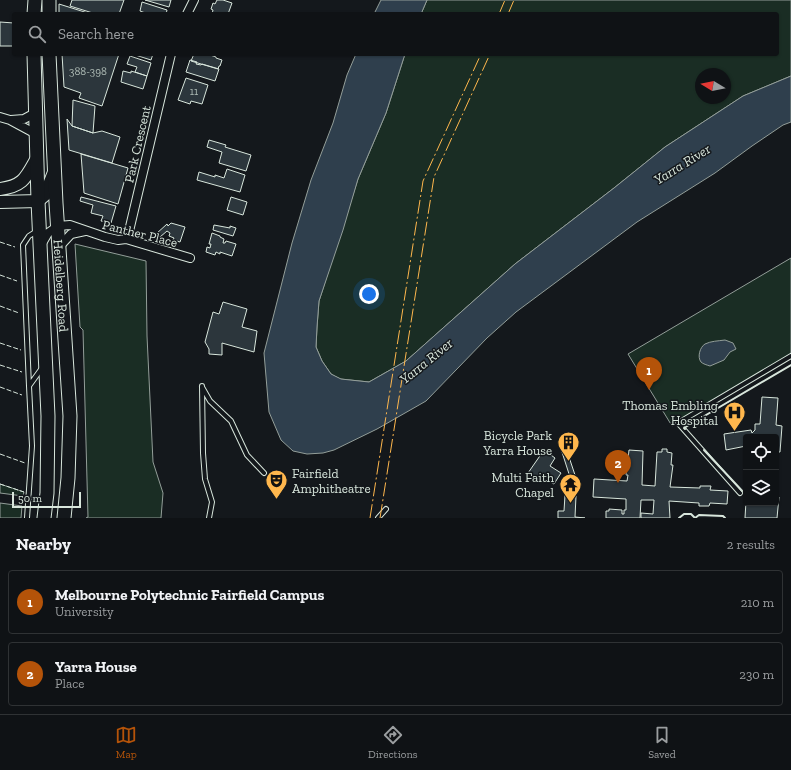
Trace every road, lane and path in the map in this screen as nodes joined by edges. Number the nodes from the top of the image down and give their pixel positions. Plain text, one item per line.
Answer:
1 (35, 0) edge
2 (49, 0) edge
3 (194, 0) edge
4 (34, 12) edge
5 (49, 12) edge
6 (188, 12) edge
7 (34, 56) edge
8 (49, 56) edge
9 (171, 56) edge
10 (35, 113) junction
11 (0, 117) edge
12 (10, 120) junction
13 (36, 134) junction
14 (37, 158) junction
15 (54, 168) junction
16 (0, 189) edge
17 (38, 201) junction
18 (0, 202) edge
19 (58, 226) junction
20 (39, 229) junction
21 (86, 231) junction
22 (126, 240) junction
23 (59, 247) junction
24 (40, 248) junction
25 (190, 258) dead end
26 (61, 272) junction
27 (41, 273) junction
28 (791, 356) edge
29 (46, 363) junction
30 (29, 386) junction
31 (264, 473) dead end
32 (740, 493) dead end
33 (386, 509) dead end
34 (27, 518) edge
35 (44, 518) edge
36 (64, 518) edge
37 (209, 518) edge
38 (378, 518) edge

1 - 4 main road
2 - 5 main road
3 - 6 street
7 - 10 main road, Heidelberg Road
8 - 15 main road, Heidelberg Road
9 - 22 street, Park Crescent
10 - 12 street
10 - 13 main road, Heidelberg Road
11 - 12 street
12 - 13 street
13 - 14 main road, Heidelberg Road
14 - 16 main road
14 - 17 main road, Heidelberg Road
15 - 17 main road
15 - 19 main road, Heidelberg Road
17 - 18 main road
17 - 20 main road, Heidelberg Road
19 - 21 street, Panther Place
19 - 23 main road, Heidelberg Road
19 - 24 street
20 - 24 main road, Heidelberg Road
20 - 30 lane, Heidelberg Road
21 - 22 street, Panther Place
21 - 23 street, Panther Place
22 - 25 street, Panther Place
23 - 26 main road, Heidelberg Road
24 - 27 main road, Heidelberg Road
26 - 27 main road
26 - 36 main road, Heidelberg Road
27 - 29 main road, Heidelberg Road
28 - 32 lane
29 - 30 lane
29 - 35 main road, Heidelberg Road
30 - 34 lane, Heidelberg Road
31 - 37 lane
33 - 38 lane

